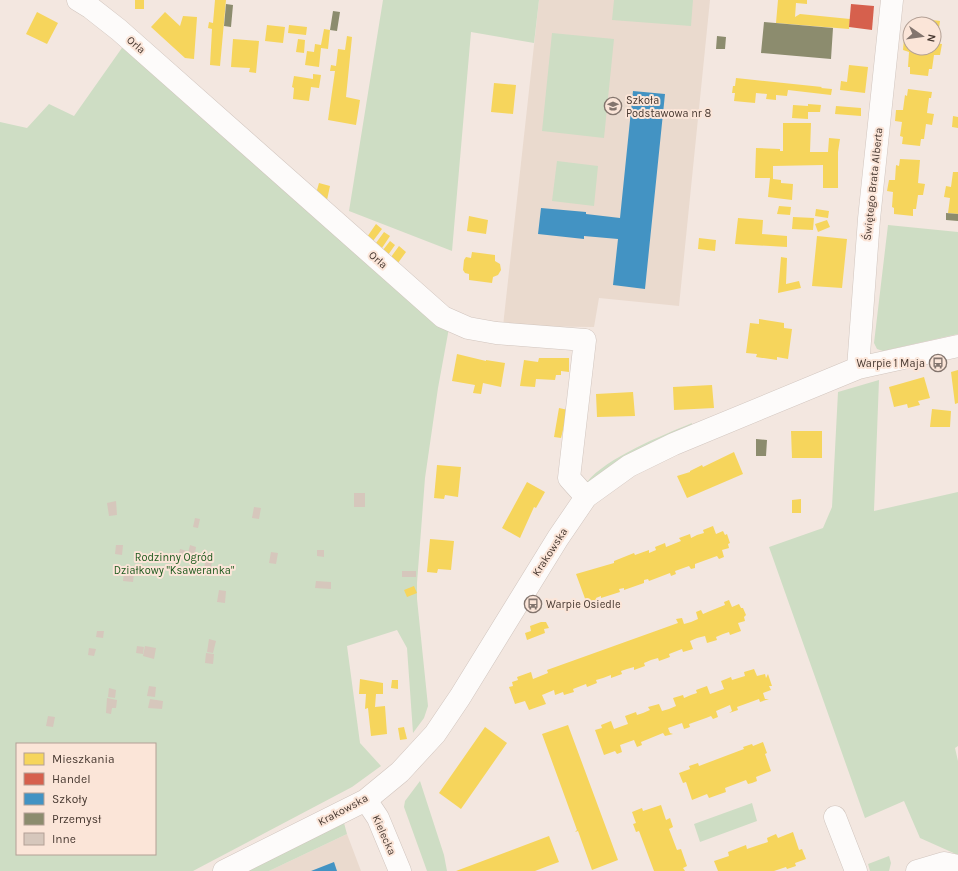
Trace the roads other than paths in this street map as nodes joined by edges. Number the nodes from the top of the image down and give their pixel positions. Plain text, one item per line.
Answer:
1 (78, 0) edge
2 (892, 0) edge
3 (958, 346) edge
4 (858, 368) junction
5 (586, 497) junction
6 (366, 800) junction
7 (835, 818) dead end
8 (958, 866) edge
9 (224, 871) edge
10 (400, 871) edge
11 (856, 871) edge
12 (917, 871) edge

1 - 5 street, Orla
2 - 4 street, Świętego Brata Alberta
3 - 4 street, Krakowska
4 - 5 street, Krakowska
5 - 6 street, Krakowska
6 - 9 street, Krakowska
6 - 10 street, Kielecka
7 - 11 street
8 - 12 street

